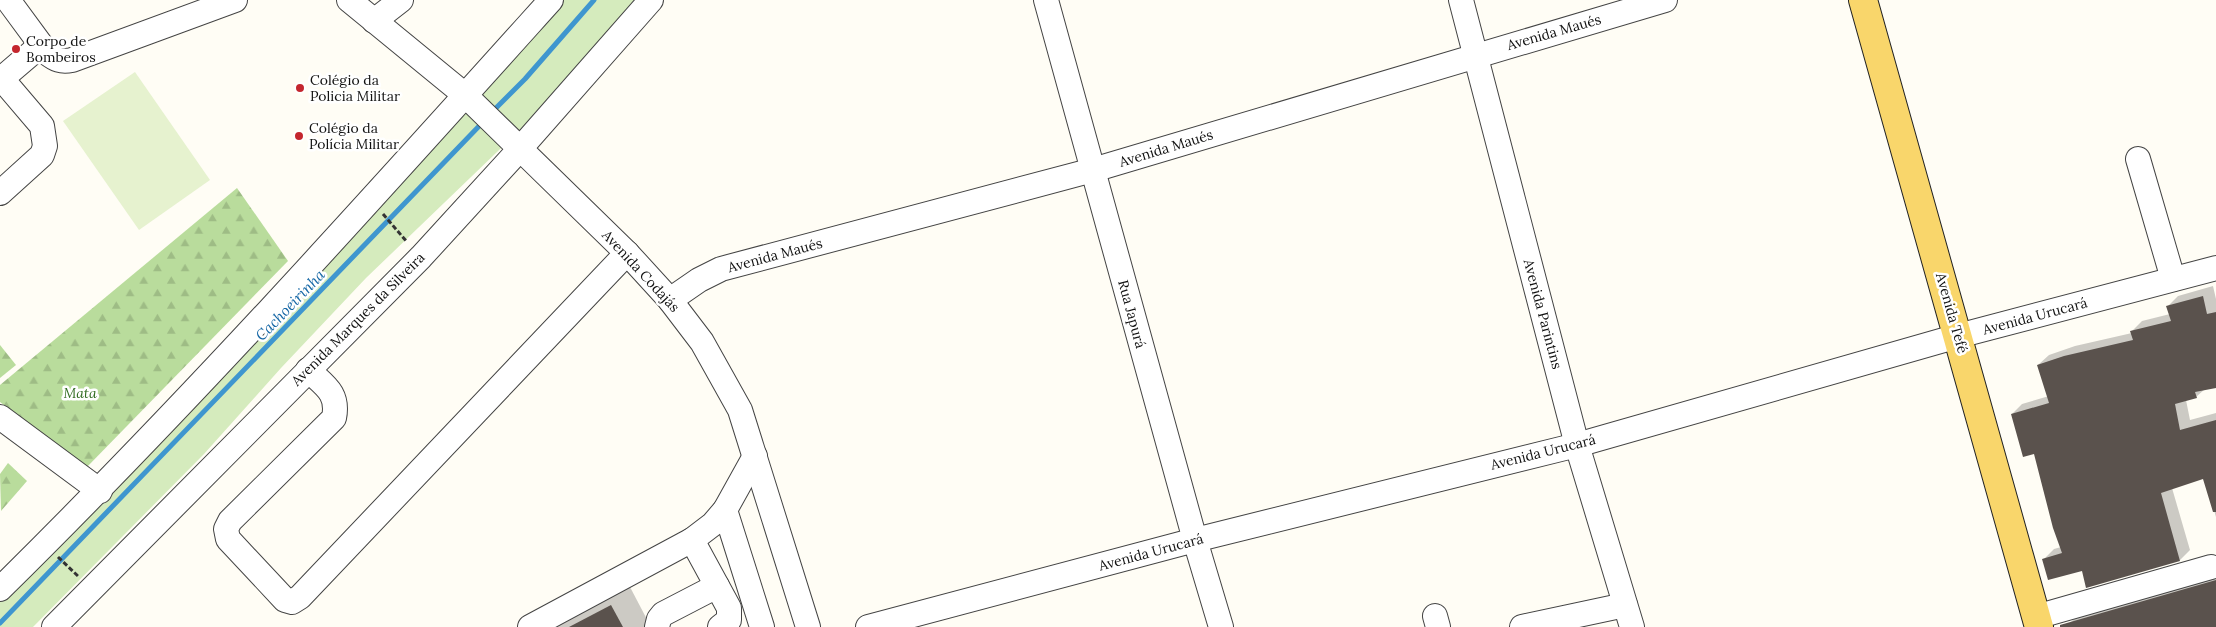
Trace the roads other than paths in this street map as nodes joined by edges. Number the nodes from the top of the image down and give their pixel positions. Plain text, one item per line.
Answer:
1 (8, 0) edge
2 (235, 0) edge
3 (349, 0) edge
4 (401, 0) edge
5 (550, 0) edge
6 (651, 0) edge
7 (1046, 0) edge
8 (1461, 0) edge
9 (1665, 0) edge
10 (1863, 0) edge
11 (374, 21) junction
12 (41, 44) junction
13 (1476, 55) junction
14 (1, 80) edge
15 (469, 100) junction
16 (513, 144) junction
17 (2138, 159) dead end
18 (1093, 170) junction
19 (0, 193) edge
20 (627, 253) junction
21 (2216, 268) edge
22 (2173, 279) junction
23 (670, 300) junction
24 (1958, 336) junction
25 (308, 370) junction
26 (0, 416) edge
27 (1577, 445) junction
28 (755, 456) junction
29 (100, 491) junction
30 (725, 510) junction
31 (692, 540) junction
32 (1194, 540) junction
33 (2211, 567) dead end
34 (4, 578) edge
35 (717, 586) junction
36 (1628, 616) edge
37 (2038, 622) edge
38 (64, 623) edge
39 (530, 627) edge
40 (658, 627) edge
41 (720, 627) edge
42 (762, 627) edge
43 (808, 627) edge
44 (868, 627) edge
45 (1221, 627) edge
46 (1522, 627) edge

1 - 12 street
2 - 12 street
3 - 11 street, Avenida Codajás
4 - 11 street
5 - 15 street
6 - 16 street, Avenida Marques da Silveira
7 - 18 street, Rua Japurá
8 - 13 street, Avenida Parintins
9 - 13 street, Avenida Maués
10 - 24 main road, Avenida Tefé
11 - 15 street, Avenida Codajás
12 - 14 street
13 - 18 street, Avenida Maués
13 - 27 street, Avenida Parintins
14 - 19 street
15 - 16 street, Avenida Codajás
15 - 29 street
16 - 20 street, Avenida Codajás
16 - 25 street, Avenida Marques da Silveira
17 - 22 street
18 - 23 street, Avenida Maués
18 - 32 street, Rua Japurá
20 - 23 street, Avenida Codajás
20 - 25 street
21 - 22 street, Avenida Urucará
22 - 24 street, Avenida Urucará
23 - 28 street, Avenida Codajás
24 - 27 street, Avenida Urucará
24 - 37 main road, Avenida Tefé
25 - 38 street, Avenida Marques da Silveira
26 - 29 street
27 - 32 street, Avenida Urucará
27 - 36 street, Avenida Parintins
28 - 30 street
28 - 43 street, Avenida Codajás
29 - 34 street
30 - 31 street
30 - 42 street
31 - 35 street
31 - 39 street
32 - 44 street, Avenida Urucará
32 - 45 street, Rua Japurá
33 - 37 street
35 - 40 street
35 - 41 street
36 - 46 street

